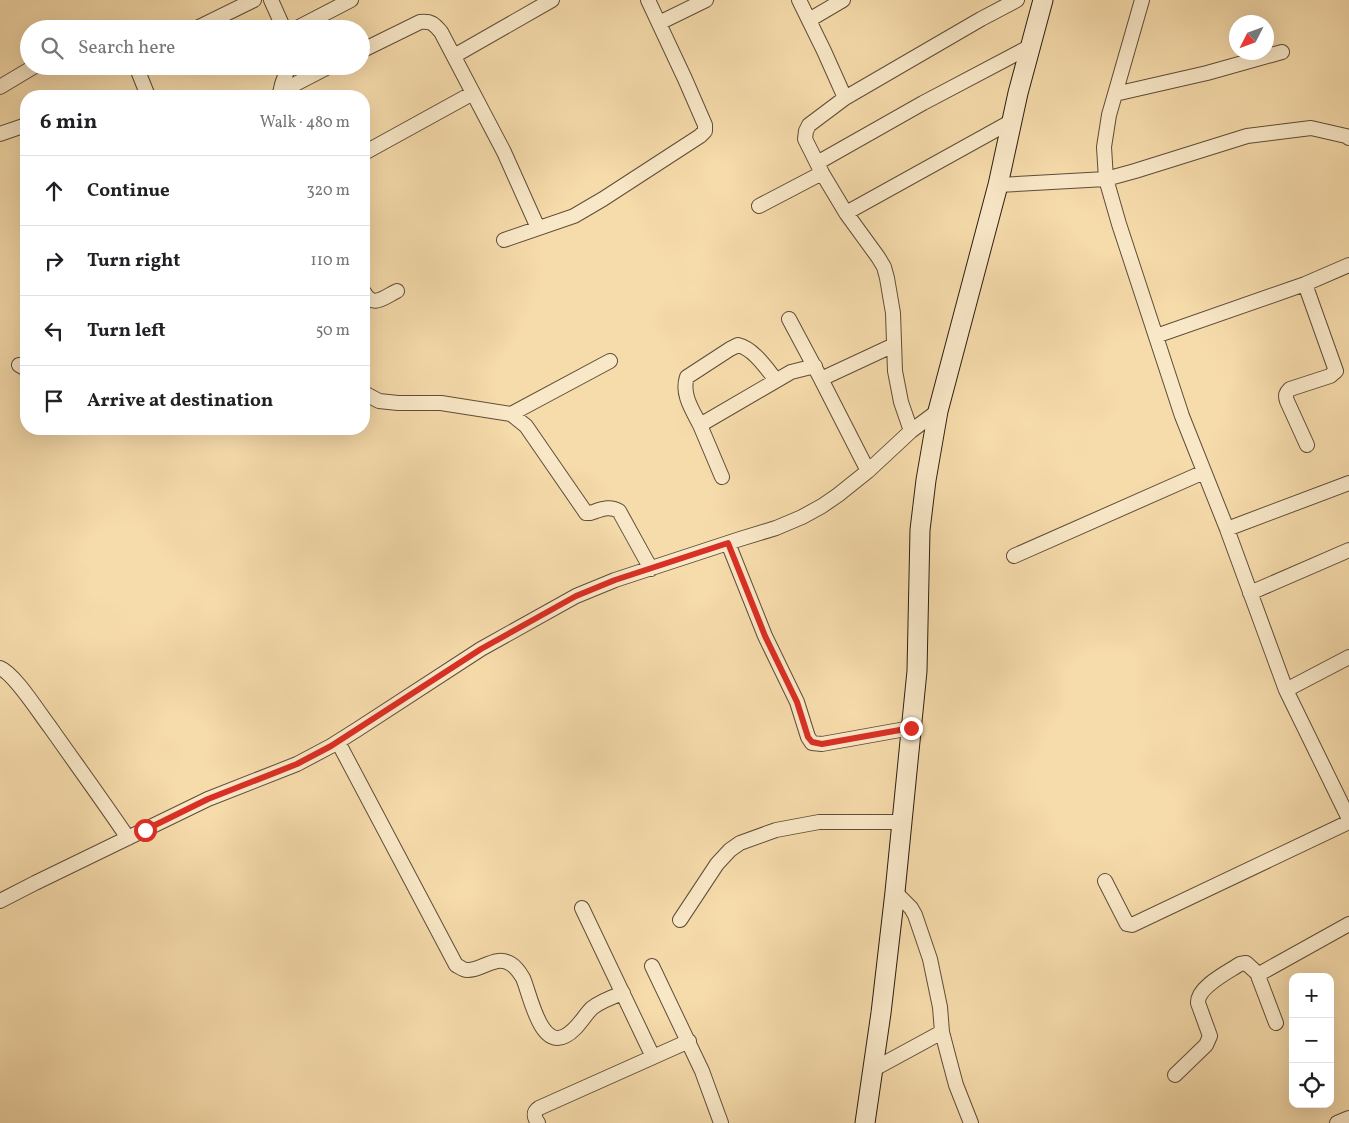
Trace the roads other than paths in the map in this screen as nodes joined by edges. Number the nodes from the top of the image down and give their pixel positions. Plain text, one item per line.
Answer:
1 (254, 0) edge
2 (271, 0) edge
3 (351, 0) edge
4 (552, 0) edge
5 (648, 0) edge
6 (706, 0) edge
7 (799, 0) edge
8 (843, 0) edge
9 (1017, 0) edge
10 (1043, 0) edge
11 (1142, 0) edge
12 (213, 20) edge
13 (280, 20) edge
14 (313, 20) edge
15 (809, 20) junction
16 (659, 23) junction
17 (370, 46) edge
18 (1031, 46) junction
19 (1282, 52) dead end
20 (454, 56) junction
21 (20, 74) edge
22 (140, 75) edge
23 (286, 75) edge
24 (314, 75) edge
25 (0, 86) edge
26 (146, 90) edge
27 (281, 90) edge
28 (287, 90) edge
29 (473, 93) junction
30 (1115, 94) junction
31 (845, 98) junction
32 (1012, 121) junction
33 (20, 127) edge
34 (0, 134) edge
35 (1349, 138) edge
36 (370, 150) edge
37 (820, 168) junction
38 (1106, 178) junction
39 (998, 185) junction
40 (759, 206) dead end
41 (846, 213) junction
42 (538, 228) junction
43 (504, 240) dead end
44 (1349, 265) edge
45 (1305, 284) junction
46 (397, 291) dead end
47 (370, 300) edge
48 (789, 319) dead end
49 (1156, 336) junction
50 (894, 345) junction
51 (610, 362) dead end
52 (814, 366) junction
53 (821, 379) junction
54 (776, 380) junction
55 (370, 396) edge
56 (938, 411) junction
57 (511, 414) junction
58 (700, 425) junction
59 (911, 431) junction
60 (1307, 445) dead end
61 (868, 471) junction
62 (1204, 472) junction
63 (722, 477) dead end
64 (1349, 483) edge
65 (1227, 529) junction
66 (728, 543) junction
67 (1349, 550) edge
68 (1014, 556) dead end
69 (651, 568) junction
70 (1250, 593) junction
71 (1349, 657) edge
72 (0, 668) edge
73 (1286, 690) junction
74 (911, 728) junction
75 (338, 742) junction
76 (1349, 821) edge
77 (901, 822) junction
78 (128, 838) junction
79 (1105, 881) dead end
80 (895, 892) junction
81 (0, 901) edge
82 (582, 908) dead end
83 (680, 920) dead end
84 (1349, 924) edge
85 (652, 966) dead end
86 (1257, 973) junction
87 (623, 993) junction
88 (1276, 1023) dead end
89 (942, 1032) junction
90 (688, 1041) junction
91 (653, 1057) junction
92 (874, 1069) junction
93 (1176, 1075) dead end
94 (1349, 1118) edge
95 (538, 1123) edge
96 (721, 1123) edge
97 (865, 1123) edge
98 (971, 1123) edge
99 (1337, 1123) edge

1 - 12 street
2 - 13 street
3 - 14 street
4 - 20 street
5 - 16 street
6 - 16 street
7 - 15 street
8 - 15 street
9 - 31 street
10 - 18 street
11 - 30 street
15 - 31 street
16 - 42 street
17 - 20 street
18 - 32 street
18 - 37 street
19 - 30 street
20 - 29 street
21 - 25 street
22 - 26 street
23 - 27 street
24 - 28 street
29 - 36 street
29 - 42 street
30 - 38 street
31 - 37 street
32 - 39 street
32 - 41 street
33 - 34 street
35 - 38 street
37 - 40 street
37 - 41 street
38 - 39 street
38 - 49 street
39 - 56 street
41 - 50 street
42 - 43 street
44 - 45 street
45 - 49 street
45 - 60 street
46 - 47 street
48 - 52 street
49 - 62 street
50 - 53 street
50 - 59 street
51 - 57 street
52 - 53 street
52 - 54 street
53 - 61 street
54 - 58 street
54 - 58 street
55 - 57 street
56 - 59 street
56 - 74 street
57 - 69 street
58 - 63 street
59 - 61 street
61 - 66 street
62 - 65 street
62 - 68 street
64 - 65 street
65 - 70 street
66 - 69 street
66 - 74 street
67 - 70 street
69 - 75 street
70 - 73 street
71 - 73 street
72 - 78 street
73 - 76 street
74 - 77 street
75 - 78 street
75 - 87 street
76 - 79 street
77 - 80 street
77 - 83 street
78 - 81 street
80 - 89 street
80 - 92 street
82 - 87 street
84 - 86 street
85 - 90 street
86 - 88 street
86 - 93 street
87 - 91 street
89 - 92 street
89 - 98 street
90 - 91 street
90 - 96 street
91 - 95 street
92 - 97 street
94 - 99 street

